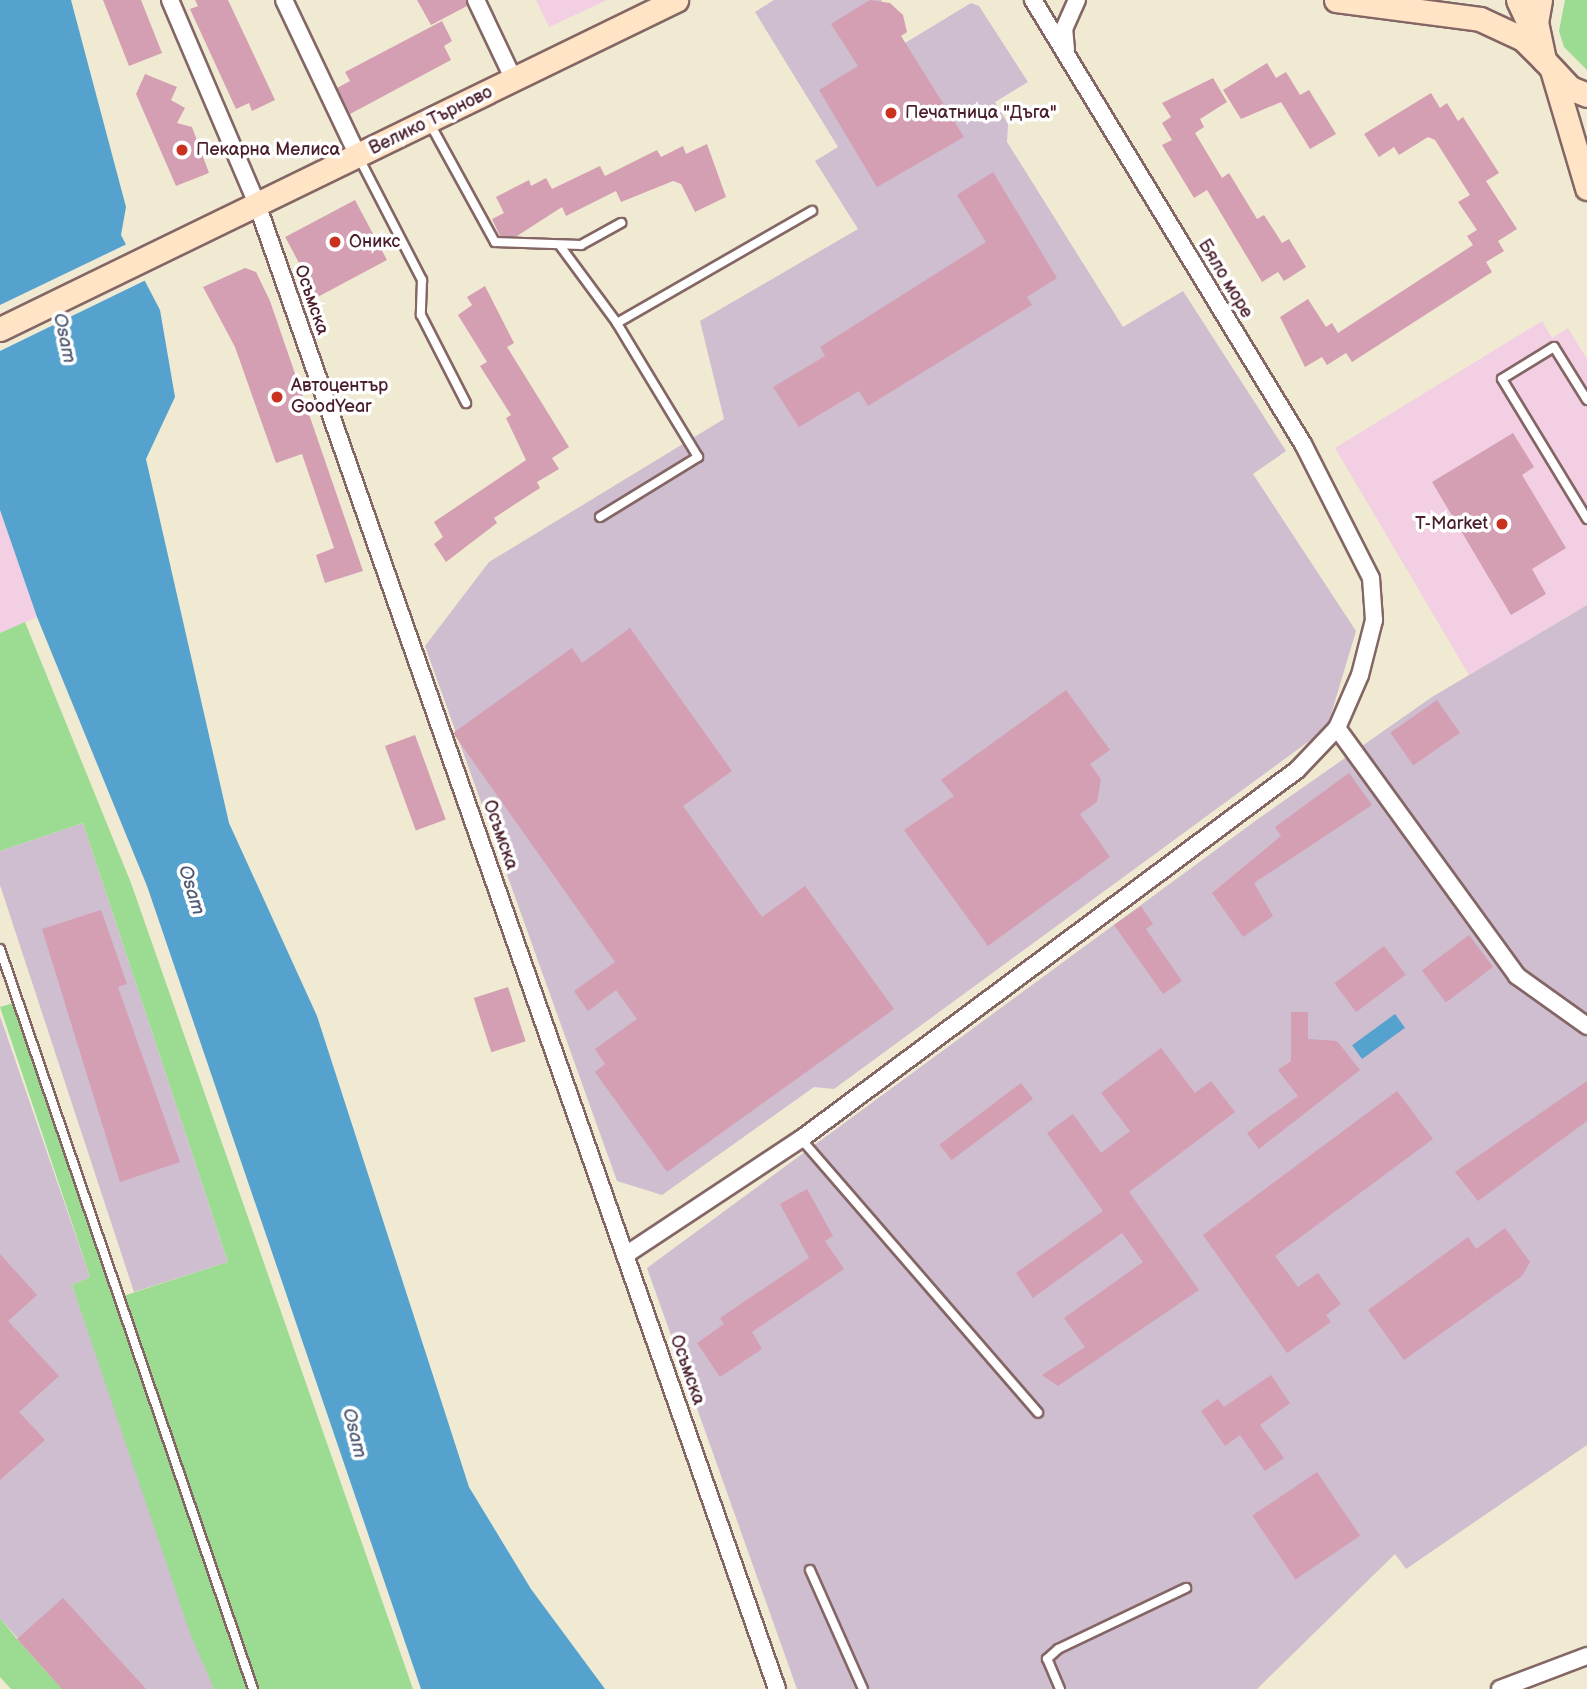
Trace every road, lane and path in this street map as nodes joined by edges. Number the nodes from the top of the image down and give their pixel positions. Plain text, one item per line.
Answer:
1 (170, 0) edge
2 (284, 0) edge
3 (477, 0) edge
4 (676, 0) edge
5 (1059, 0) edge
6 (1077, 0) edge
7 (1336, 0) edge
8 (1518, 0) edge
9 (1541, 0) edge
10 (1374, 2) edge
11 (1037, 4) edge
12 (1064, 29) junction
13 (1066, 52) junction
14 (1546, 59) junction
15 (514, 80) junction
16 (1587, 95) edge
17 (429, 122) junction
18 (358, 156) junction
19 (1587, 188) edge
20 (257, 204) junction
21 (812, 211) dead end
22 (621, 223) dead end
23 (561, 247) junction
24 (617, 323) junction
25 (0, 329) edge
26 (1587, 400) edge
27 (466, 403) dead end
28 (600, 517) dead end
29 (1587, 519) edge
30 (1337, 728) junction
31 (0, 949) edge
32 (1587, 1026) edge
33 (801, 1139) junction
34 (627, 1254) junction
35 (1038, 1413) dead end
36 (810, 1570) dead end
37 (1186, 1588) dead end
38 (1587, 1656) edge
39 (253, 1689) edge
40 (777, 1689) edge
41 (863, 1689) edge
42 (1060, 1689) edge
43 (1500, 1689) edge

1 - 20 street, Осъмска
2 - 18 street
3 - 15 street
4 - 15 street, Велико Търново
5 - 12 street
6 - 12 street, Бяло море
7 - 10 street
8 - 14 street
9 - 14 street
10 - 14 street
11 - 13 street
12 - 13 street, Бяло море
13 - 30 street, Бяло море
14 - 16 street
14 - 19 street
15 - 17 street, Велико Търново
17 - 18 street, Велико Търново
17 - 23 lane
18 - 20 street, Велико Търново
18 - 27 lane
20 - 25 street, Велико Търново
20 - 34 street, Осъмска
21 - 24 lane
22 - 23 lane
23 - 24 lane
24 - 28 lane
26 - 29 lane
30 - 32 street
30 - 33 street
31 - 39 lane
33 - 34 street
33 - 35 lane
34 - 40 street, Осъмска
36 - 41 lane
37 - 42 lane
38 - 43 street

